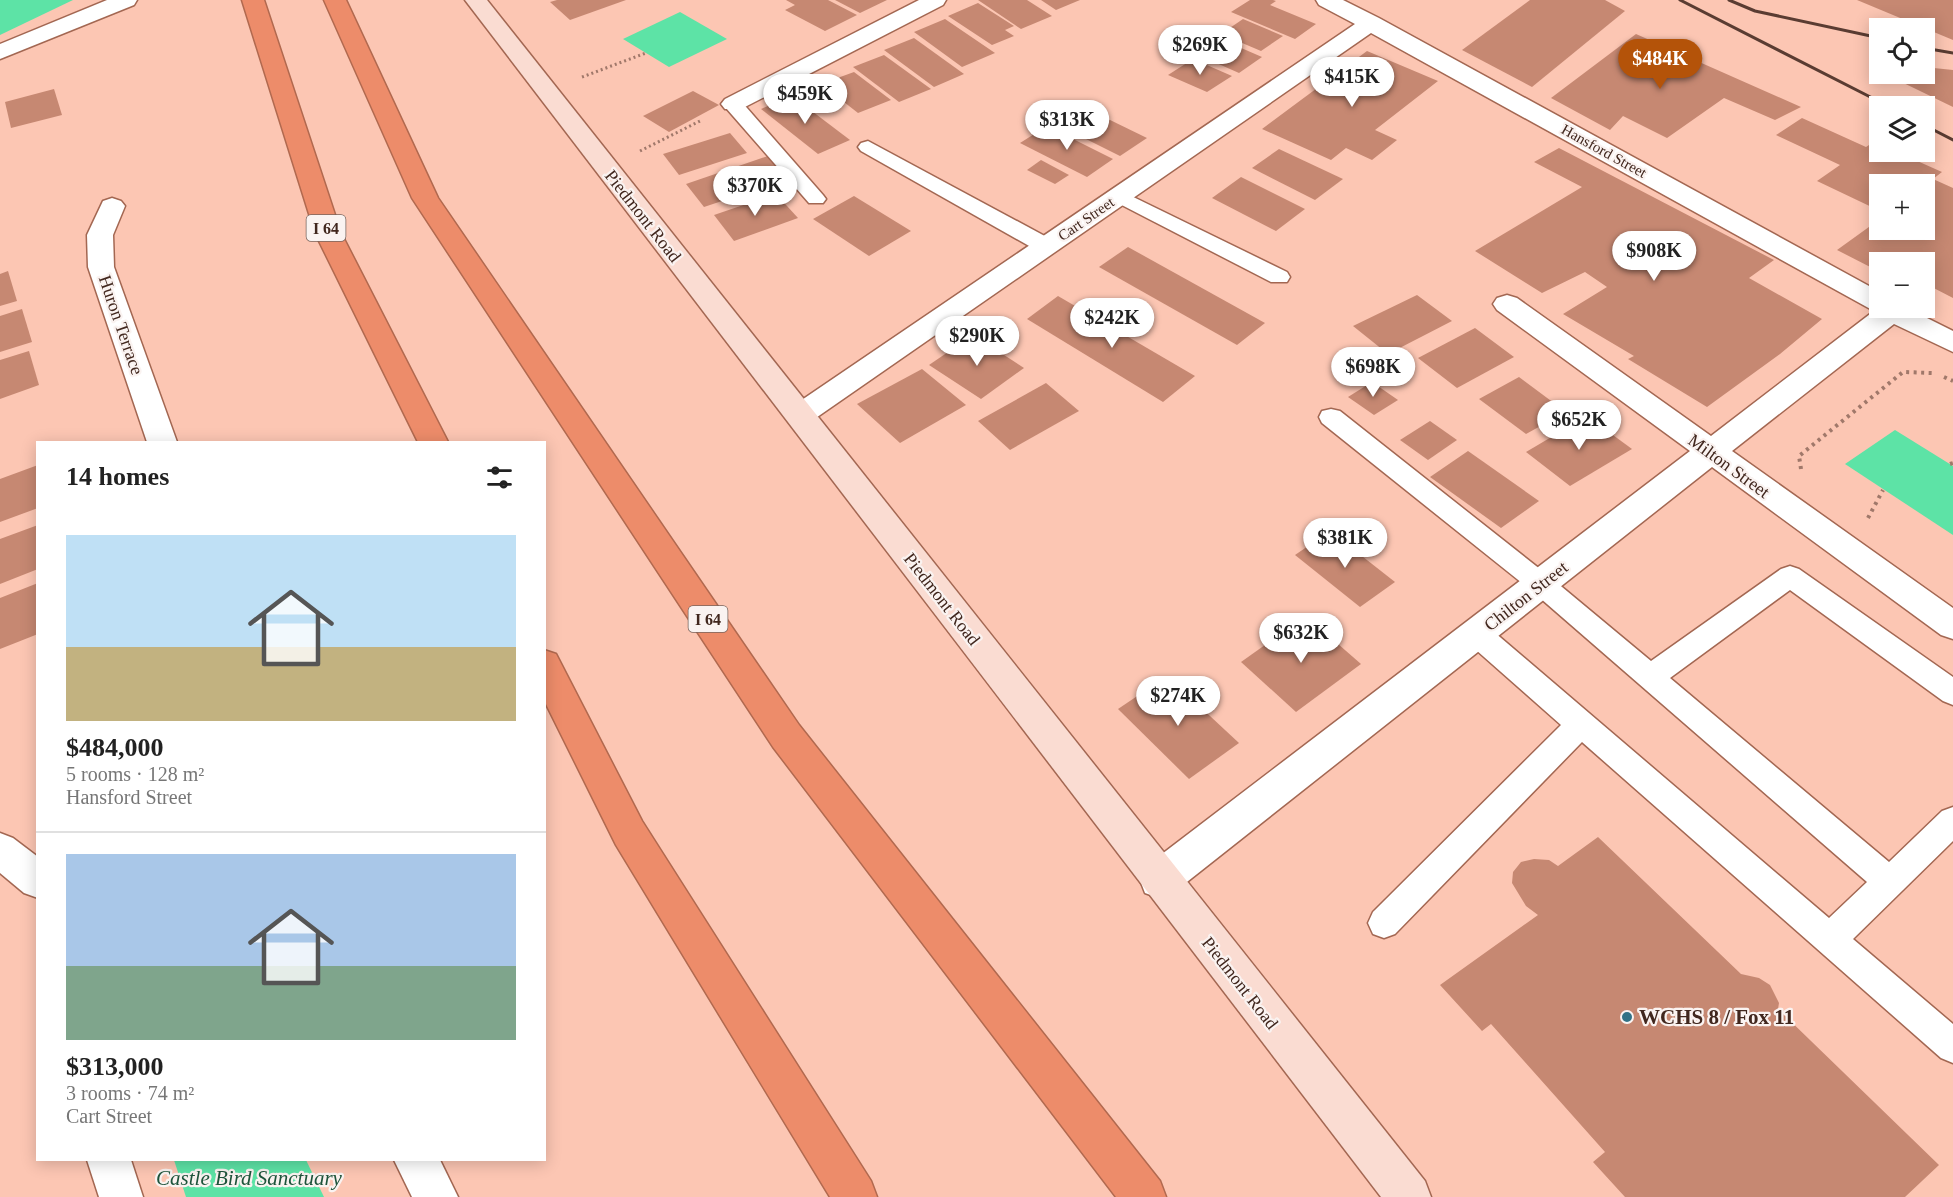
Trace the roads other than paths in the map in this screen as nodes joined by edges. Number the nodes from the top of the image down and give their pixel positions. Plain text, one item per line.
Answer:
1 (126, 0) edge
2 (253, 0) edge
3 (335, 0) edge
4 (476, 0) edge
5 (935, 0) edge
6 (1328, 0) edge
7 (1371, 22) junction
8 (0, 52) edge
9 (733, 104) joint
10 (868, 147) dead end
11 (1119, 195) junction
12 (816, 199) dead end
13 (112, 206) dead end
14 (1046, 246) junction
15 (1279, 277) dead end
16 (1869, 298) edge
17 (1507, 304) dead end
18 (1873, 318) edge
19 (1906, 318) edge
20 (1953, 343) edge
21 (800, 415) junction
22 (1331, 417) dead end
23 (162, 441) edge
24 (432, 441) edge
25 (1711, 452) junction
26 (1541, 584) junction
27 (1953, 626) edge
28 (1476, 634) junction
29 (546, 668) edge
30 (1650, 677) junction
31 (1953, 693) edge
32 (1581, 724) junction
33 (1953, 821) edge
34 (0, 850) edge
35 (36, 878) edge
36 (1160, 880) junction
37 (1890, 882) junction
38 (1383, 923) dead end
39 (1830, 939) junction
40 (1953, 1046) edge
41 (109, 1161) edge
42 (418, 1161) edge
43 (121, 1197) edge
44 (436, 1197) edge
45 (855, 1197) edge
46 (1144, 1197) edge
47 (1409, 1197) edge

1 - 8 street
2 - 24 highway, I 64
3 - 46 highway, I 64
4 - 21 street, Piedmont Road
5 - 9 street
6 - 7 street, Hansford Street
7 - 11 street, Cart Street
7 - 16 street, Hansford Street
9 - 12 lane
10 - 14 lane
11 - 14 street, Cart Street
11 - 15 lane
13 - 23 street, Huron Terrace
14 - 21 street, Cart Street
17 - 25 street, Milton Street
18 - 25 street, Chilton Street
19 - 20 street, Hansford Street
21 - 36 street, Piedmont Road
22 - 26 lane
25 - 26 street, Chilton Street
25 - 27 street, Milton Street
26 - 28 street, Chilton Street
26 - 30 lane
28 - 32 lane
28 - 36 street, Chilton Street
29 - 45 highway
30 - 31 lane
30 - 37 lane
32 - 38 lane
32 - 39 lane
33 - 37 lane
34 - 35 street
36 - 47 street, Piedmont Road
37 - 39 lane
39 - 40 lane
41 - 43 street
42 - 44 street

